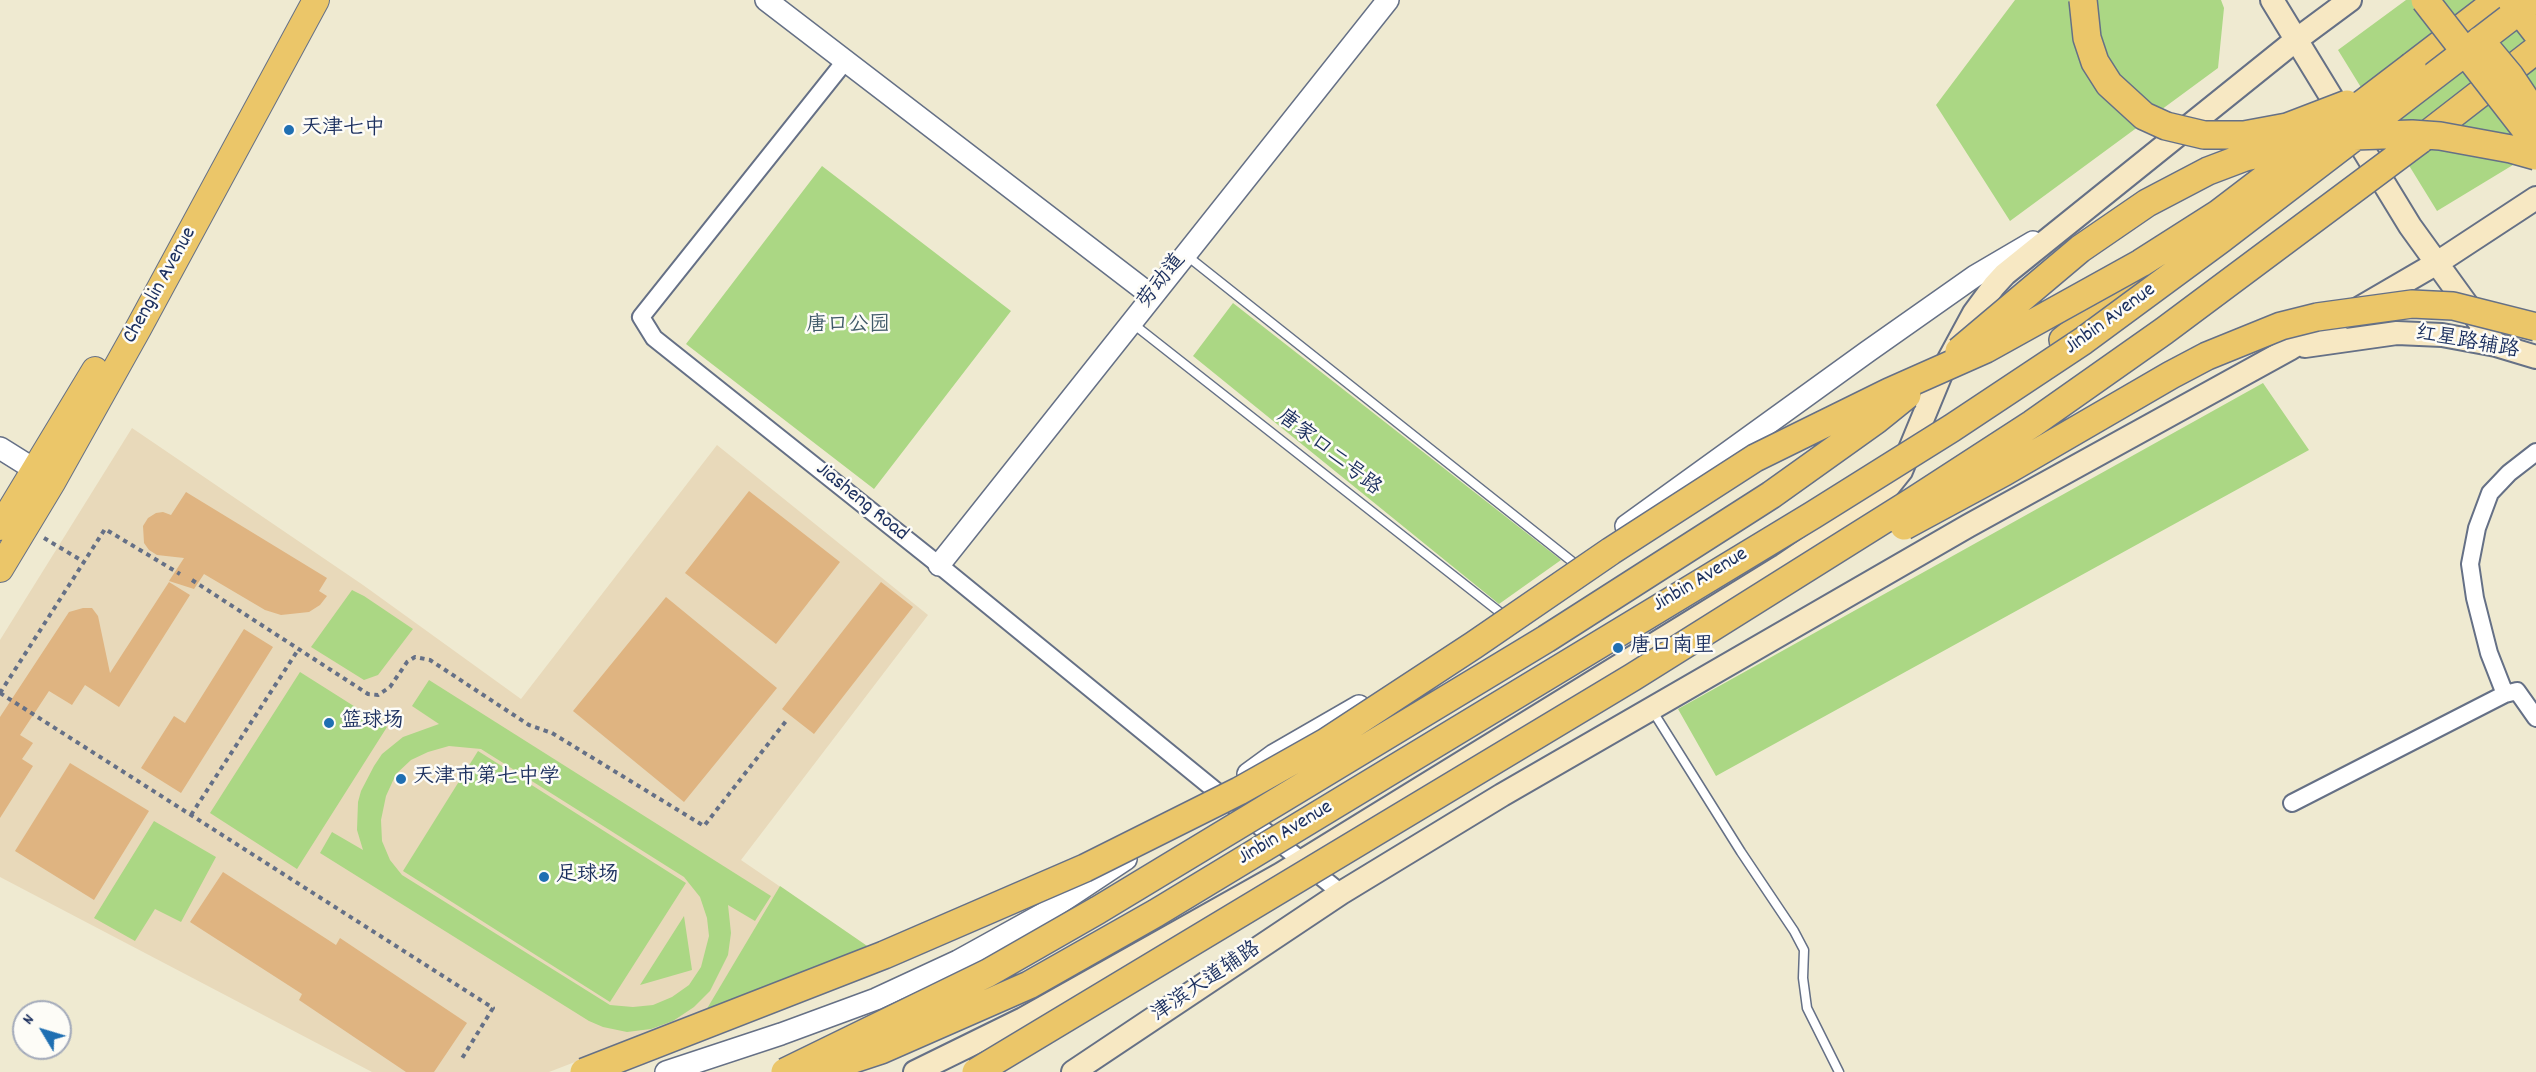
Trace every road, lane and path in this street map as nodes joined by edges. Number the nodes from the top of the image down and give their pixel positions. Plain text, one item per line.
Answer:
1 (300, 0) edge
2 (316, 0) edge
3 (766, 0) edge
4 (1389, 0) edge
5 (2083, 0) edge
6 (2272, 0) edge
7 (2350, 0) edge
8 (2425, 0) edge
9 (2447, 0) edge
10 (2499, 0) edge
11 (2511, 0) edge
12 (2533, 0) edge
13 (2536, 32) edge
14 (2296, 40) junction
15 (2536, 50) edge
16 (846, 60) junction
17 (2412, 66) junction
18 (2536, 73) edge
19 (2536, 115) edge
20 (2420, 140) junction
21 (2536, 143) edge
22 (2536, 156) edge
23 (2536, 198) edge
24 (2080, 213) junction
25 (2218, 214) junction
26 (2410, 226) junction
27 (2474, 238) junction
28 (1185, 254) junction
29 (2437, 263) junction
30 (1152, 296) junction
31 (1131, 323) junction
32 (2536, 327) edge
33 (2496, 345) junction
34 (2292, 348) junction
35 (2536, 357) edge
36 (1952, 428) junction
37 (0, 448) edge
38 (2536, 452) edge
39 (44, 476) junction
40 (26, 526) junction
41 (0, 527) edge
42 (84, 562) junction
43 (1574, 564) junction
44 (939, 565) junction
45 (0, 568) edge
46 (180, 574) dead end
47 (192, 580) dead end
48 (1502, 614) junction
49 (298, 650) junction
50 (1633, 677) junction
51 (0, 693) edge
52 (2505, 694) junction
53 (1651, 708) junction
54 (2536, 718) edge
55 (786, 721) dead end
56 (1220, 794) junction
57 (2292, 803) dead end
58 (191, 815) junction
59 (1302, 861) junction
60 (1341, 893) junction
61 (1034, 1026) junction
62 (461, 1060) dead end
63 (584, 1072) edge
64 (666, 1072) edge
65 (785, 1072) edge
66 (814, 1072) edge
67 (915, 1072) edge
68 (976, 1072) edge
69 (987, 1072) edge
70 (1072, 1072) edge
71 (1839, 1072) edge

1 - 39 main road, Chenglin Avenue
2 - 39 main road, Chenglin Avenue
3 - 16 street
4 - 28 street, 劳动道
5 - 17 highway, bridge
6 - 14 main road
7 - 14 main road
8 - 21 highway, bridge
9 - 19 highway, bridge
10 - 17 highway
11 - 13 highway, bridge
12 - 36 highway, Jinbin Avenue, bridge
14 - 24 main road
14 - 26 main road
15 - 20 highway, Jinbin Avenue, bridge
16 - 30 street
16 - 44 street, Jiasheng Road
17 - 25 highway, bridge
18 - 20 highway, bridge
20 - 50 highway, Jinbin Avenue, bridge
22 - 65 highway, bridge
23 - 27 main road, 津滨大道辅路
24 - 43 street
24 - 59 main road
25 - 36 highway
25 - 63 highway, bridge
26 - 27 main road
26 - 29 main road
27 - 29 main road, 津滨大道辅路
28 - 30 street, 劳动道
28 - 43 lane
29 - 33 main road
29 - 34 main road, 津滨大道辅路
30 - 31 street, 劳动道
31 - 44 street, 劳动道
31 - 48 lane, 唐家口二号路
32 - 50 highway, bridge
33 - 34 main road, 红星路辅路
33 - 35 main road, 红星路辅路
34 - 53 main road, 津滨大道辅路
36 - 66 highway, Jinbin Avenue, bridge
37 - 39 street
38 - 52 street
39 - 40 main road, Chenglin Avenue
39 - 41 main road, Chenglin Avenue
40 - 42 path
40 - 45 main road, Chenglin Avenue
42 - 46 path
42 - 51 path
43 - 48 street
44 - 56 street, Jiasheng Road
47 - 49 path
48 - 56 street
49 - 55 path
49 - 58 path
50 - 61 highway, Jinbin Avenue, bridge
51 - 58 path
52 - 54 street
52 - 57 street
53 - 60 main road, 津滨大道辅路
53 - 71 lane
56 - 59 street, Jiasheng Road
56 - 64 street
58 - 62 path
59 - 60 street, Jiasheng Road
59 - 61 main road
60 - 70 main road, 津滨大道辅路
61 - 67 main road, Jinbin Avenue
61 - 68 highway, bridge
61 - 69 highway, bridge

